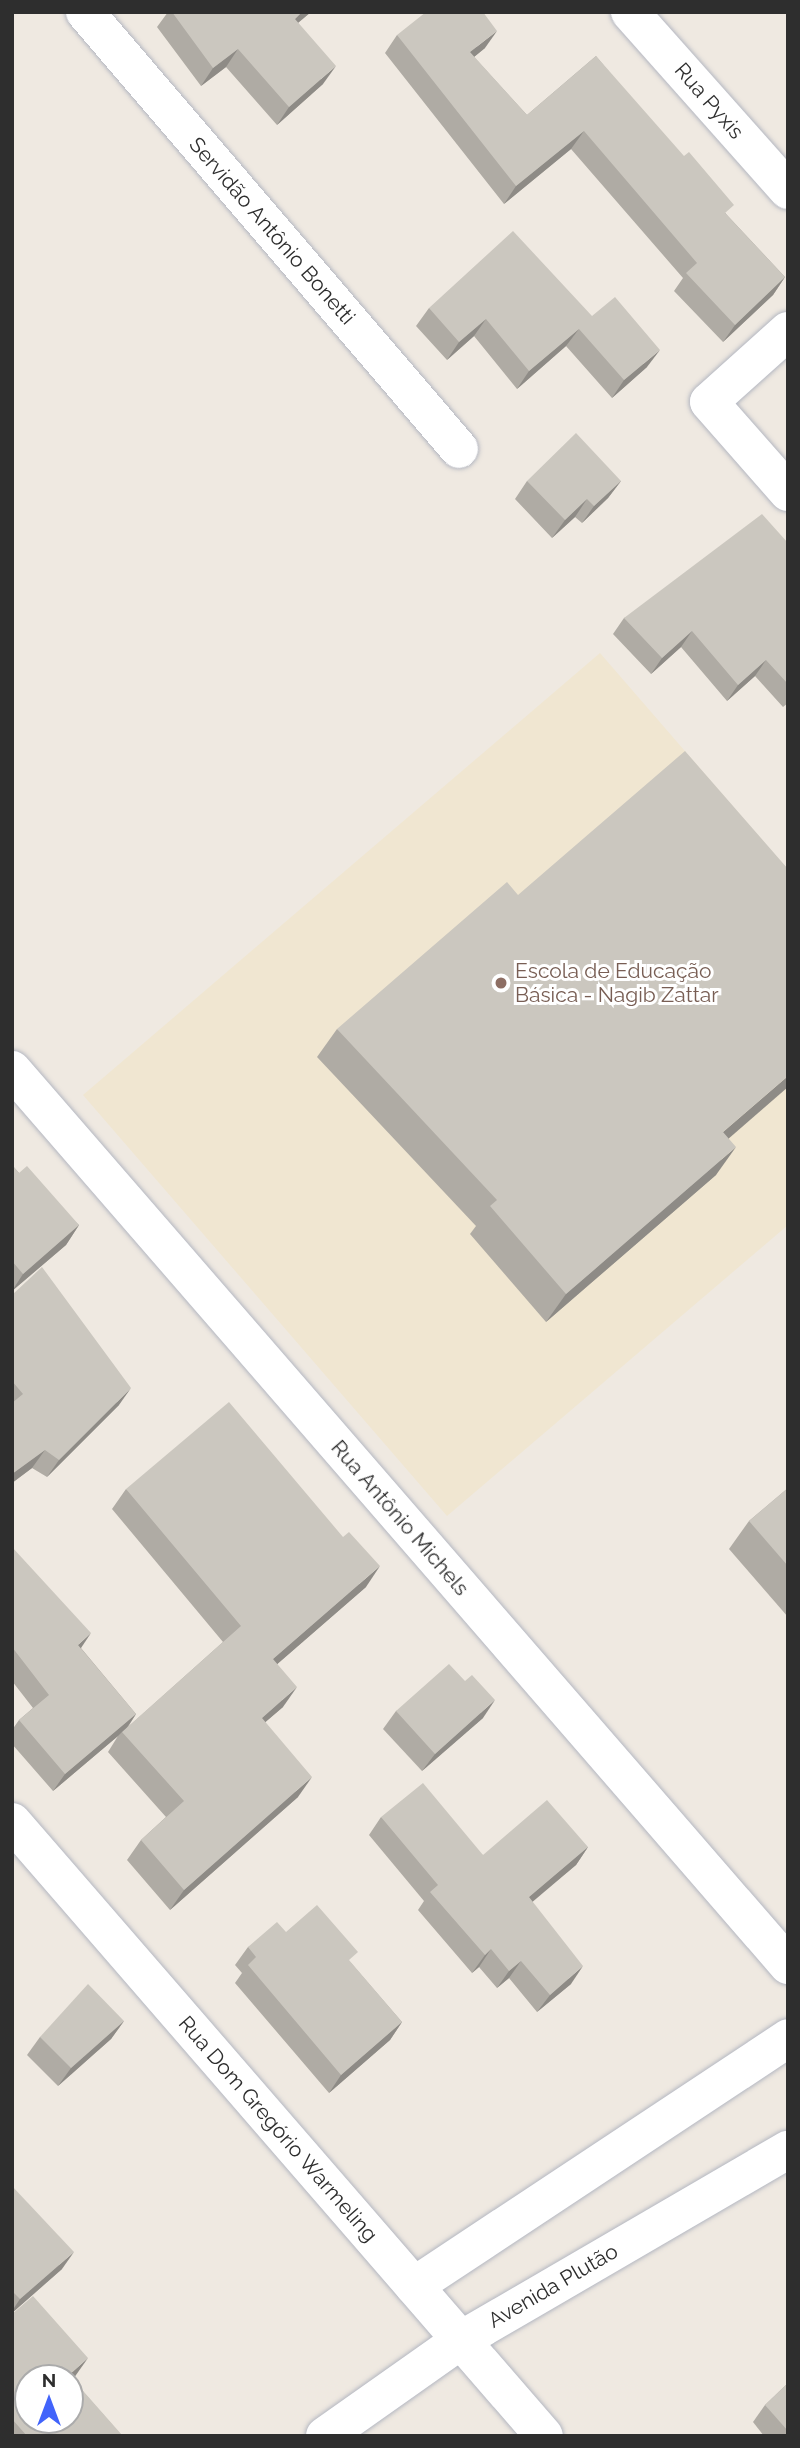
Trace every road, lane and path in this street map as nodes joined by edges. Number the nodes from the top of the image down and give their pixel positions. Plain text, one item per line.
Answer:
1 (85, 12) edge
2 (631, 12) edge
3 (788, 190) edge
4 (788, 331) edge
5 (459, 449) dead end
6 (788, 492) edge
7 (12, 1070) edge
8 (12, 1822) edge
9 (788, 1965) edge
10 (788, 2038) edge
11 (788, 2150) edge
12 (414, 2286) junction
13 (461, 2340) junction
14 (325, 2436) edge
15 (544, 2436) edge

1 - 5 street, Servidão Antônio Bonetti
2 - 3 street, Rua Pyxis
4 - 6 street
7 - 9 street, Rua Antônio Michels
8 - 12 street, Rua Dom Gregório Warmeling
10 - 12 street
11 - 13 street, Avenida Plutão
12 - 13 street, Rua Dom Gregório Warmeling
13 - 14 street, Avenida Plutão
13 - 15 street, Rua Dom Gregório Warmeling

